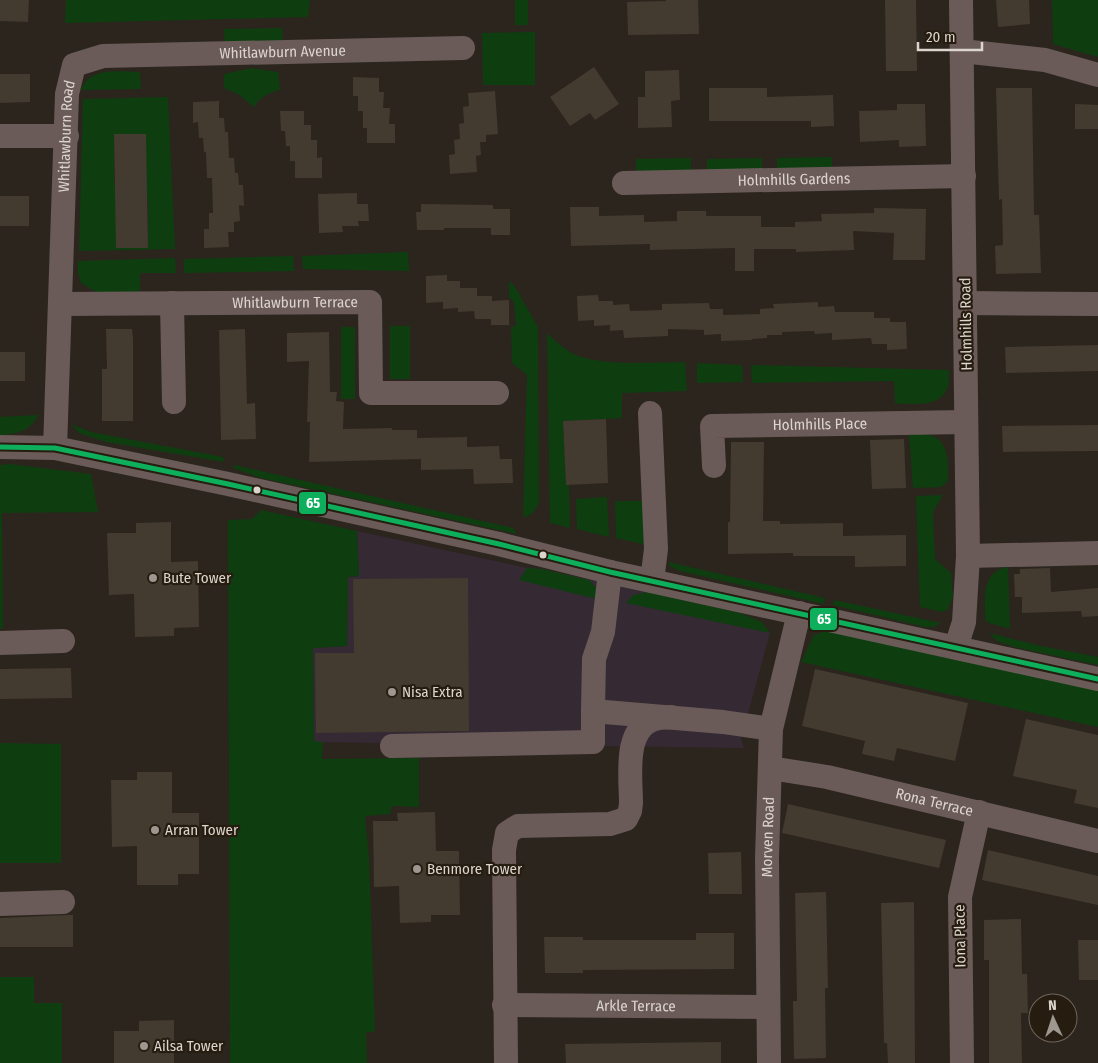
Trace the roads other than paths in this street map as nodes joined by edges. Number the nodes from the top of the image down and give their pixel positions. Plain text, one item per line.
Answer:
1 (961, 0) edge
2 (463, 48) dead end
3 (962, 52) junction
4 (103, 56) joint
5 (1098, 75) edge
6 (0, 136) edge
7 (66, 136) junction
8 (964, 176) junction
9 (624, 183) dead end
10 (172, 303) junction
11 (61, 304) junction
12 (966, 304) junction
13 (1098, 304) edge
14 (497, 392) dead end
15 (174, 402) dead end
16 (650, 413) dead end
17 (966, 422) junction
18 (0, 448) edge
19 (55, 448) junction
20 (714, 466) dead end
21 (1098, 553) edge
22 (968, 556) junction
23 (610, 572) junction
24 (652, 581) junction
25 (799, 613) junction
26 (63, 641) dead end
27 (0, 643) edge
28 (956, 647) junction
29 (1098, 679) edge
30 (593, 711) junction
31 (671, 717) junction
32 (771, 729) junction
33 (392, 746) dead end
34 (770, 768) junction
35 (979, 812) junction
36 (1098, 841) edge
37 (63, 902) dead end
38 (0, 904) edge
39 (504, 1005) junction
40 (768, 1007) junction
41 (506, 1063) edge
42 (769, 1063) edge
43 (962, 1063) edge

1 - 3 street, Holmhills Road
2 - 4 street, Whitlawburn Avenue
3 - 5 street
3 - 8 street, Holmhills Road
4 - 7 street, Whitlawburn Road
6 - 7 street
7 - 11 street, Whitlawburn Road
8 - 9 street, Holmhills Gardens
8 - 12 street, Holmhills Road
10 - 11 street, Whitlawburn Terrace
10 - 14 street, Whitlawburn Terrace
10 - 15 street
11 - 19 street, Whitlawburn Road
12 - 13 street
12 - 17 street, Holmhills Road
16 - 24 street
17 - 20 street, Holmhills Place
17 - 22 street, Holmhills Road
18 - 19 street
19 - 23 street
21 - 22 street
22 - 28 street, Holmhills Road
23 - 24 street
23 - 30 street
24 - 25 street
25 - 28 street
25 - 32 street, Morven Road
26 - 27 street
28 - 29 street
30 - 31 street
30 - 33 street
31 - 32 street
31 - 39 street
32 - 34 street, Morven Road
34 - 35 street, Rona Terrace
34 - 40 street, Morven Road
35 - 36 street, Rona Terrace
35 - 43 street, Iona Place
37 - 38 street
39 - 40 street, Arkle Terrace
39 - 41 street
40 - 42 street, Morven Road

